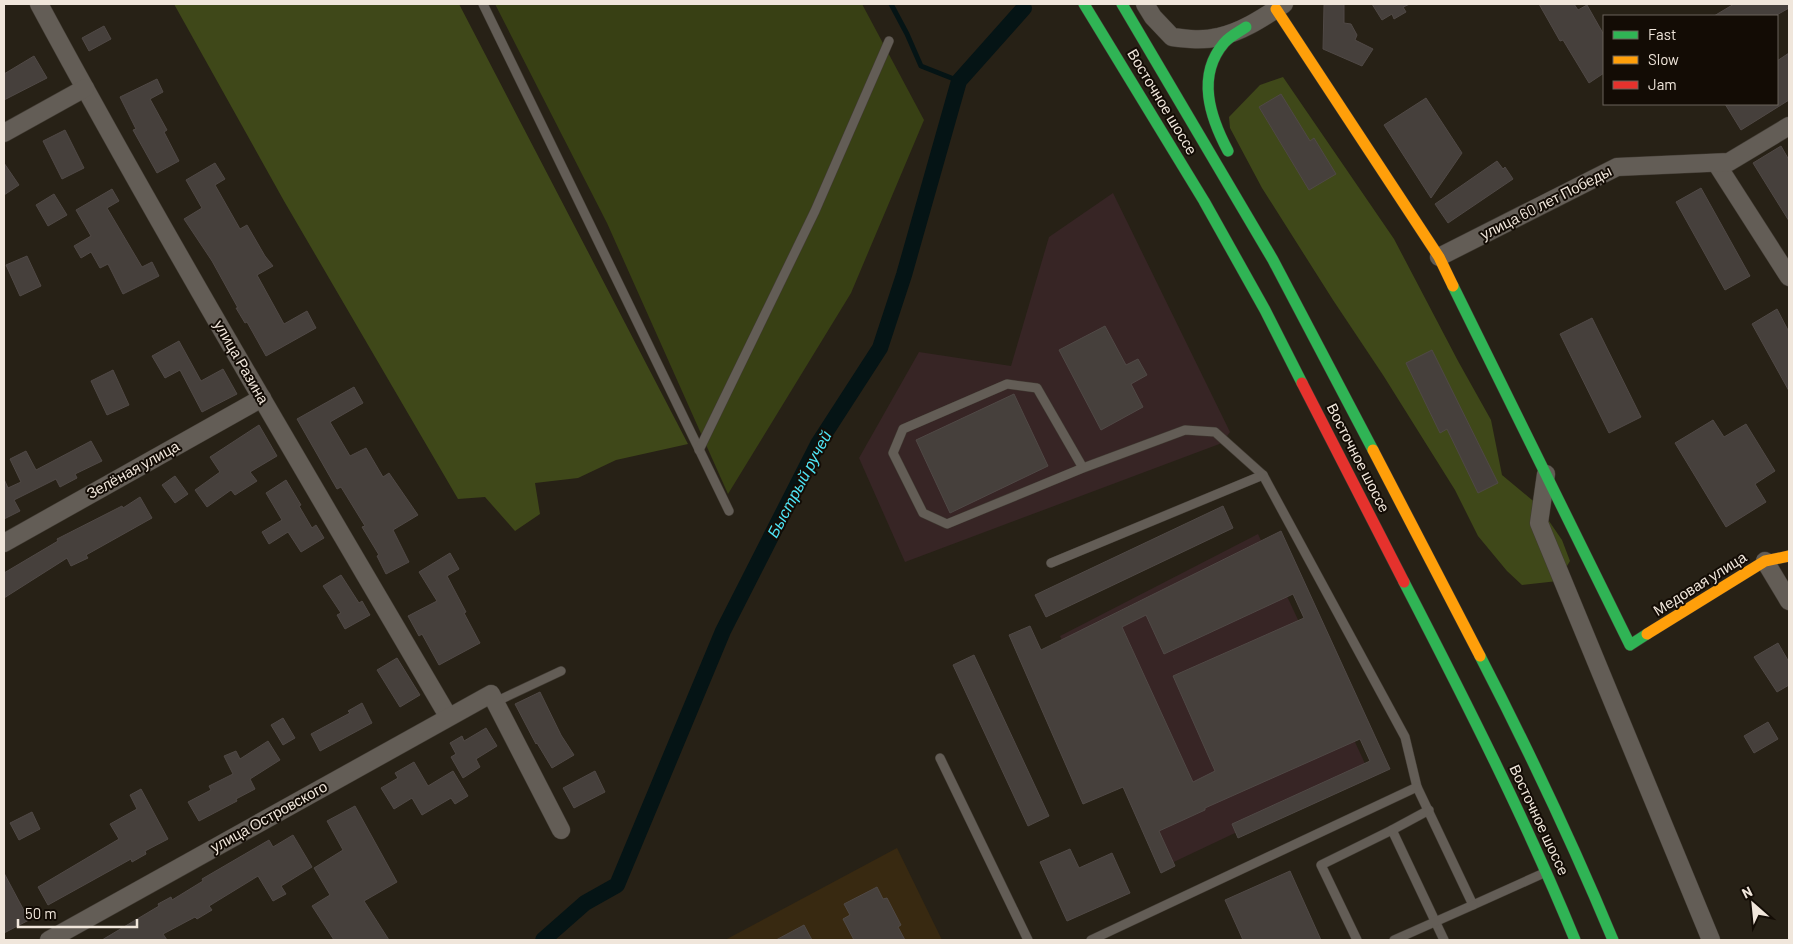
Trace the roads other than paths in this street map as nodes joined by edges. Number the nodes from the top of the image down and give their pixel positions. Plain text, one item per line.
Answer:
1 (39, 4) edge
2 (483, 4) edge
3 (1084, 4) edge
4 (1122, 4) edge
5 (1145, 4) edge
6 (1280, 6) edge
7 (1246, 27) junction
8 (889, 41) dead end
9 (84, 88) junction
10 (1789, 126) edge
11 (4, 133) edge
12 (1233, 160) dead end
13 (1716, 163) junction
14 (1253, 203) dead end
15 (1261, 238) junction
16 (1439, 257) junction
17 (1789, 277) edge
18 (262, 398) junction
19 (699, 450) junction
20 (1083, 468) junction
21 (1546, 474) junction
22 (1263, 475) junction
23 (729, 511) dead end
24 (4, 542) edge
25 (1789, 556) edge
26 (1765, 561) junction
27 (1051, 564) dead end
28 (1789, 601) edge
29 (561, 670) dead end
30 (493, 698) junction
31 (448, 716) junction
32 (940, 758) dead end
33 (1417, 786) junction
34 (1428, 810) junction
35 (561, 830) dead end
36 (1392, 830) junction
37 (1547, 872) junction
38 (1473, 905) junction
39 (1435, 922) junction
40 (49, 940) edge
41 (1028, 940) edge
42 (1092, 940) edge
43 (1357, 940) edge
44 (1394, 940) edge
45 (1444, 940) edge
46 (1575, 940) edge
47 (1613, 940) edge
48 (1711, 940) edge

1 - 9 street, улица Разина
2 - 19 lane
3 - 37 main road, Восточное шоссе
4 - 15 main road, Восточное шоссе
5 - 7 street
6 - 7 street
6 - 16 main road
7 - 12 main road
8 - 19 lane
9 - 11 street
9 - 18 street, улица Разина
10 - 13 street, улица 60 лет Победы
13 - 16 street, улица 60 лет Победы
13 - 17 street
14 - 15 main road
15 - 47 main road, Восточное шоссе
16 - 21 main road
18 - 24 street, Зелёная улица
18 - 31 street, улица Разина
19 - 23 lane
20 - 20 lane
20 - 22 lane
21 - 26 main road, Медовая улица
21 - 48 street
22 - 27 lane
22 - 33 lane
25 - 26 main road, Медовая улица
26 - 28 street
29 - 30 lane
30 - 31 street, улица Островского
30 - 35 street
31 - 40 street, улица Островского
32 - 41 lane
33 - 34 lane
33 - 42 lane
34 - 36 lane
34 - 38 lane
36 - 39 lane
36 - 43 lane
37 - 38 lane
37 - 46 main road, Восточное шоссе
38 - 39 lane
39 - 44 lane
39 - 45 lane

